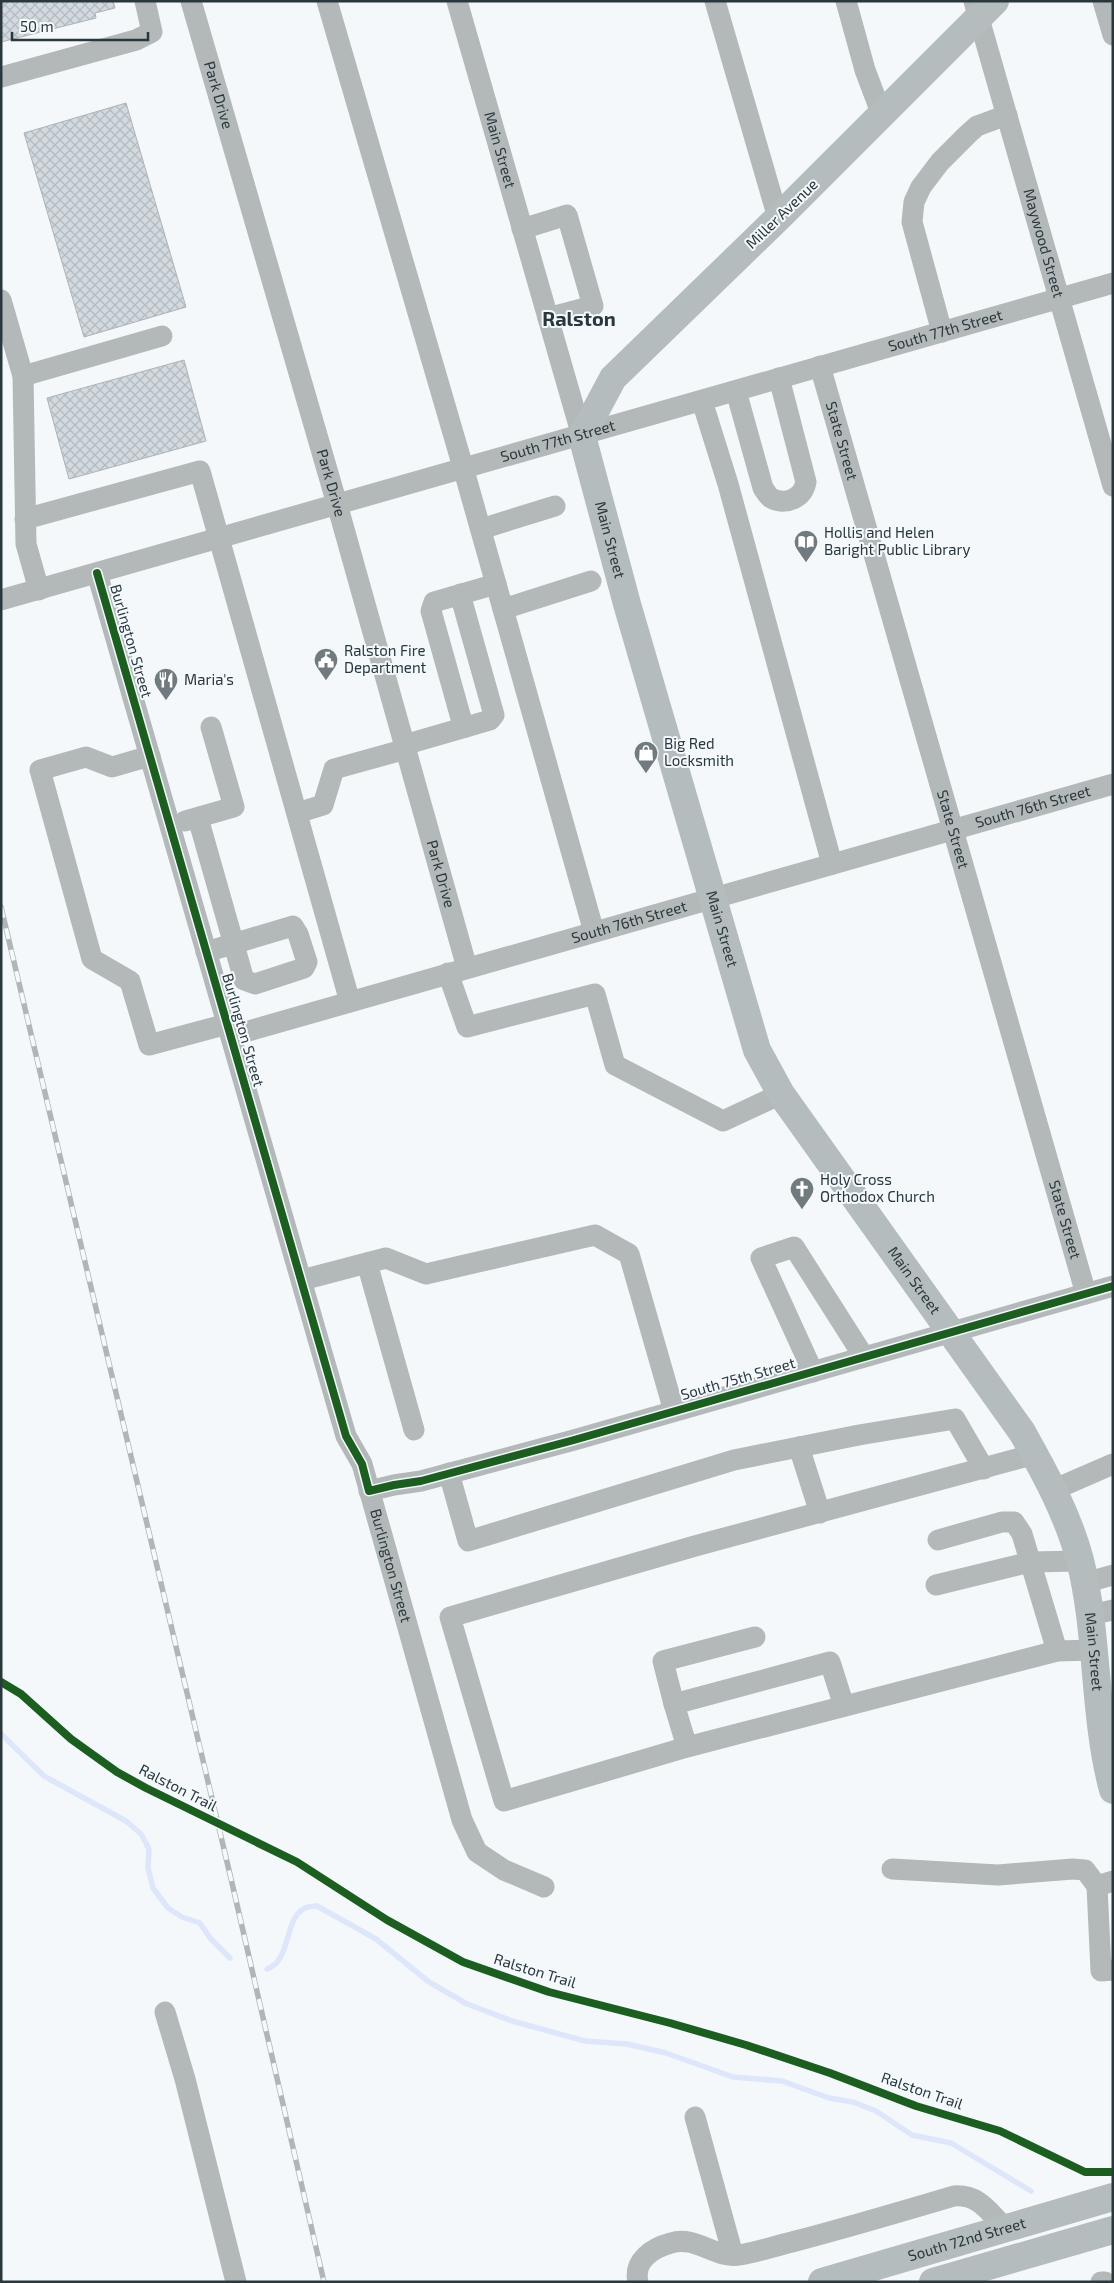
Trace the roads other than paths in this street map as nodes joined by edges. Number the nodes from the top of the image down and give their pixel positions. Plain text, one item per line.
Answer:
1 (145, 1) edge
2 (191, 1) edge
3 (327, 1) edge
4 (457, 1) edge
5 (715, 1) edge
6 (846, 1) edge
7 (1103, 1) edge
8 (983, 7) edge
9 (1113, 35) edge
10 (1, 77) edge
11 (882, 115) junction
12 (1007, 115) junction
13 (778, 218) junction
14 (522, 229) junction
15 (1113, 283) edge
16 (1059, 298) junction
17 (1, 300) edge
18 (548, 318) junction
19 (942, 332) junction
20 (162, 336) dead end
21 (820, 366) junction
22 (23, 376) junction
23 (779, 378) junction
24 (736, 390) junction
25 (702, 401) junction
26 (582, 436) junction
27 (463, 467) junction
28 (1113, 486) edge
29 (337, 504) junction
30 (554, 506) dead end
31 (25, 519) junction
32 (480, 529) junction
33 (220, 538) junction
34 (97, 573) junction
35 (591, 581) dead end
36 (496, 584) junction
37 (39, 590) junction
38 (460, 594) junction
39 (1, 600) edge
40 (503, 609) junction
41 (211, 727) dead end
42 (466, 727) junction
43 (405, 747) junction
44 (150, 756) junction
45 (1113, 784) edge
46 (297, 813) junction
47 (198, 818) junction
48 (170, 826) junction
49 (951, 830) junction
50 (832, 864) junction
51 (712, 898) junction
52 (594, 932) junction
53 (206, 952) junction
54 (457, 971) junction
55 (350, 1002) junction
56 (229, 1030) junction
57 (781, 1094) junction
58 (367, 1263) junction
59 (302, 1280) junction
60 (1113, 1286) edge
61 (1086, 1294) junction
62 (950, 1333) junction
63 (864, 1357) junction
64 (813, 1372) junction
65 (674, 1412) junction
66 (414, 1430) dead end
67 (799, 1447) junction
68 (1035, 1454) junction
69 (1113, 1464) edge
70 (984, 1469) junction
71 (449, 1473) junction
72 (1053, 1490) junction
73 (369, 1491) junction
74 (820, 1513) junction
75 (938, 1540) dead end
76 (1030, 1562) junction
77 (1082, 1572) junction
78 (1113, 1575) edge
79 (936, 1585) dead end
80 (1101, 1613) edge
81 (755, 1637) dead end
82 (1093, 1650) junction
83 (1057, 1651) junction
84 (674, 1704) junction
85 (844, 1706) junction
86 (687, 1747) junction
87 (1111, 1773) edge
88 (892, 1869) dead end
89 (1105, 1884) edge
90 (544, 1887) dead end
91 (1113, 1970) edge
92 (165, 2012) dead end
93 (695, 2118) dead end
94 (1113, 2197) edge
95 (1006, 2229) junction
96 (1113, 2230) edge
97 (733, 2256) junction
98 (236, 2282) edge
99 (638, 2282) edge
100 (822, 2282) edge
101 (933, 2282) edge
102 (1101, 2282) edge
103 (1105, 2282) edge

1 - 10 street
2 - 29 street, Park Drive
3 - 27 street
4 - 14 street, Main Street
5 - 13 street
6 - 11 street
7 - 9 street
8 - 11 main road, Miller Avenue
8 - 12 street, Maywood Street
11 - 13 main road, Miller Avenue
12 - 16 street, Maywood Street
12 - 19 street
13 - 26 main road, Miller Avenue
14 - 18 street, Main Street
14 - 18 street
15 - 16 street, South 77th Street
16 - 19 street, South 77th Street
16 - 28 street, Maywood Street
17 - 22 street
18 - 26 street, Main Street
19 - 21 street, South 77th Street
20 - 22 street
21 - 23 street, South 77th Street
21 - 49 street, State Street
22 - 31 street
23 - 24 street, South 77th Street
23 - 24 street
24 - 25 street, South 77th Street
25 - 26 street, South 77th Street
25 - 50 street
26 - 27 street, South 77th Street
26 - 51 main road, Main Street
27 - 29 street, South 77th Street
27 - 32 street
29 - 33 street, South 77th Street
29 - 43 street, Park Drive
30 - 32 street
31 - 33 street
31 - 37 street
32 - 36 street
33 - 34 street, South 77th Street
33 - 46 street
34 - 37 street, South 77th Street
34 - 44 street, Burlington Street
35 - 40 street
36 - 38 street
36 - 40 street
37 - 39 street, South 77th Street
38 - 42 street
38 - 42 street
40 - 52 street
41 - 47 street
42 - 43 street
43 - 46 street
43 - 54 street, Park Drive
44 - 48 street, Burlington Street
44 - 56 street, South 76th Street
45 - 49 street, South 76th Street
46 - 55 street
47 - 48 street
47 - 53 street
48 - 53 street, Burlington Street
49 - 50 street, South 76th Street
49 - 61 street, State Street
50 - 51 street, South 76th Street
51 - 52 street, South 76th Street
51 - 57 main road, Main Street
52 - 54 street, South 76th Street
53 - 56 street, Burlington Street
54 - 55 street, South 76th Street
54 - 57 street, Park Drive
55 - 56 street, South 76th Street
56 - 59 street, Burlington Street
57 - 62 main road, Main Street
58 - 59 street
58 - 65 street
58 - 66 street
59 - 73 street, Burlington Street
60 - 61 street, South 75th Street
61 - 62 street, South 75th Street
62 - 63 street, South 75th Street
62 - 68 main road, Main Street
63 - 64 street, South 75th Street
63 - 64 street
64 - 65 street, South 75th Street
65 - 71 street, South 75th Street
67 - 70 street
67 - 71 street
67 - 74 street
68 - 70 street
68 - 72 main road, Main Street
69 - 72 street
70 - 74 street
71 - 73 street, South 75th Street
72 - 77 main road, Main Street
73 - 90 street, Burlington Street
74 - 86 street
75 - 76 street
76 - 77 street
76 - 79 street
76 - 83 street
77 - 78 street
77 - 80 main road, Main Street
80 - 82 main road, Main Street
81 - 84 street
82 - 83 street
82 - 87 main road, Main Street
83 - 85 street
84 - 85 street
84 - 86 street
85 - 86 street
88 - 89 street
89 - 91 street
92 - 98 street
93 - 97 street
94 - 95 main road, South 72nd Street
95 - 97 street
95 - 100 main road, South 72nd Street
96 - 101 main road, South 72nd Street
97 - 99 street
102 - 103 street

